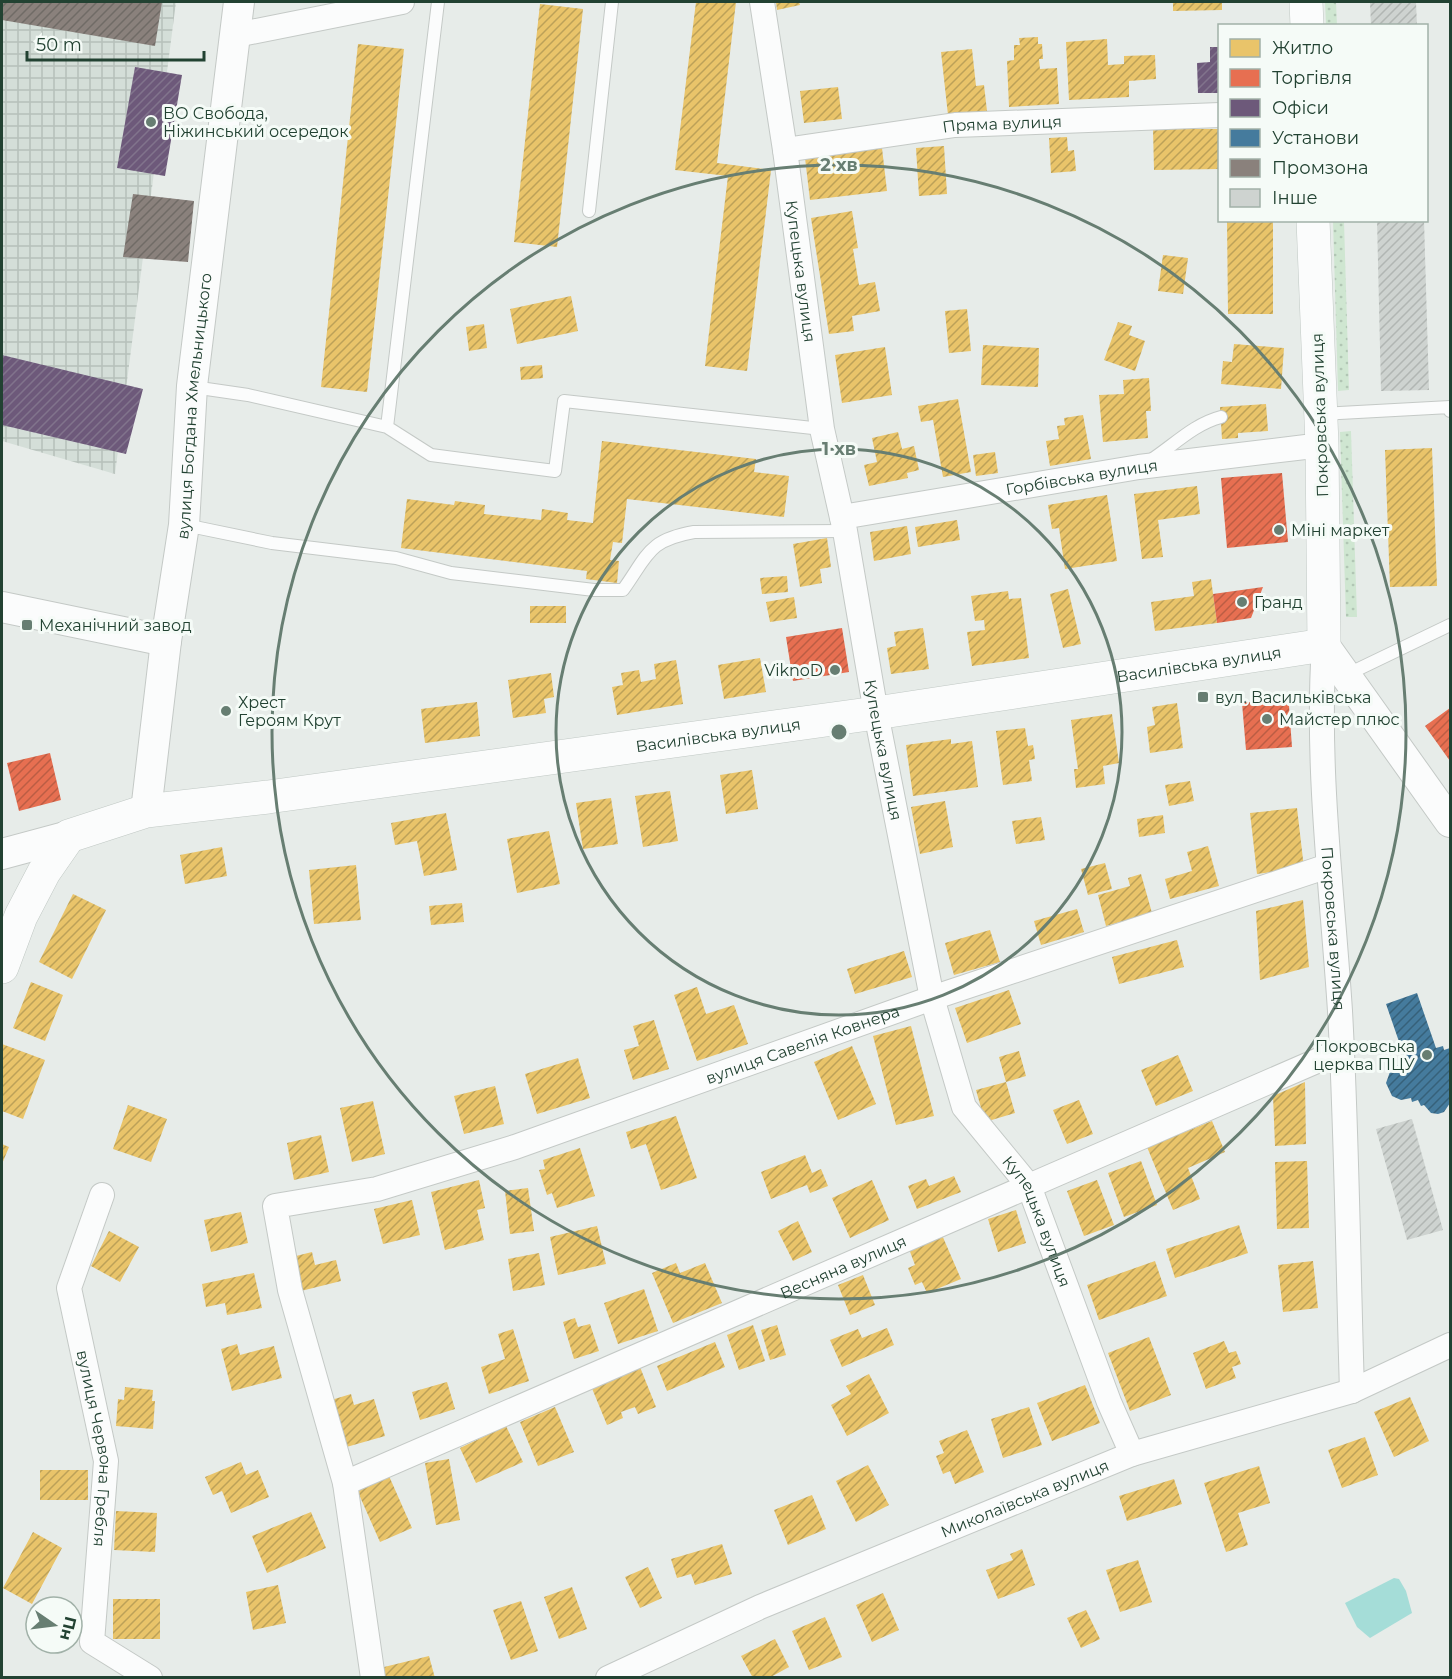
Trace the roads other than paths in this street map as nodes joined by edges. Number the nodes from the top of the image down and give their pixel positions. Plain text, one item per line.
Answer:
1 (239, 2) edge
2 (402, 2) edge
3 (438, 2) edge
4 (612, 2) edge
5 (762, 2) edge
6 (1306, 2) edge
7 (1307, 24) edge
8 (236, 35) junction
9 (1218, 115) edge
10 (785, 150) junction
11 (589, 211) dead end
12 (1313, 222) edge
13 (192, 387) junction
14 (1450, 411) edge
15 (1221, 417) dead end
16 (387, 427) junction
17 (822, 429) junction
18 (1321, 430) junction
19 (1139, 467) junction
20 (843, 524) junction
21 (184, 525) junction
22 (2, 607) edge
23 (1450, 625) edge
24 (166, 641) junction
25 (1324, 645) junction
26 (1344, 675) junction
27 (876, 712) junction
28 (146, 811) junction
29 (1450, 822) edge
30 (69, 836) junction
31 (2, 854) edge
32 (1328, 867) junction
33 (2, 967) edge
34 (932, 998) junction
35 (1342, 1050) junction
36 (1029, 1186) junction
37 (102, 1195) dead end
38 (1450, 1345) edge
39 (1352, 1392) junction
40 (1132, 1454) junction
41 (345, 1483) junction
42 (150, 1677) edge
43 (373, 1677) edge
44 (608, 1677) edge

1 - 8 street, вулиця Богдана Хмельницького
2 - 8 street
3 - 16 lane
4 - 11 lane
5 - 10 street, Купецька вулиця
6 - 7 main road
8 - 13 street, вулиця Богдана Хмельницького
9 - 10 street, Пряма вулиця
10 - 17 street, Купецька вулиця
12 - 18 main road, Покровська вулиця
13 - 16 lane
13 - 21 street, вулиця Богдана Хмельницького
14 - 18 lane
15 - 19 lane
16 - 17 lane
17 - 20 street, Купецька вулиця
18 - 19 street, Горбівська вулиця
18 - 25 main road, Покровська вулиця
19 - 20 street, Горбівська вулиця
20 - 21 lane
20 - 27 street, Купецька вулиця
21 - 24 street, вулиця Богдана Хмельницького
22 - 24 street
23 - 26 lane
24 - 28 street, вулиця Богдана Хмельницького
25 - 26 street
25 - 27 main road, Василівська вулиця
25 - 32 street, Покровська вулиця
26 - 29 street
27 - 28 main road, Василівська вулиця
27 - 34 street, Купецька вулиця
28 - 30 main road, Василівська вулиця
30 - 31 street
30 - 33 main road
32 - 34 street, вулиця Савелія Ковнера
32 - 35 street, Покровська вулиця
34 - 36 street, Купецька вулиця
34 - 41 street, вулиця Савелія Ковнера
35 - 36 street, Весняна вулиця
35 - 39 street, Покровська вулиця
36 - 40 street, Купецька вулиця
36 - 41 street, Весняна вулиця
37 - 42 street, вулиця Червона Гребля
38 - 39 street, Миколаївська вулиця
39 - 40 street, Миколаївська вулиця
40 - 44 street, Миколаївська вулиця
41 - 43 street

